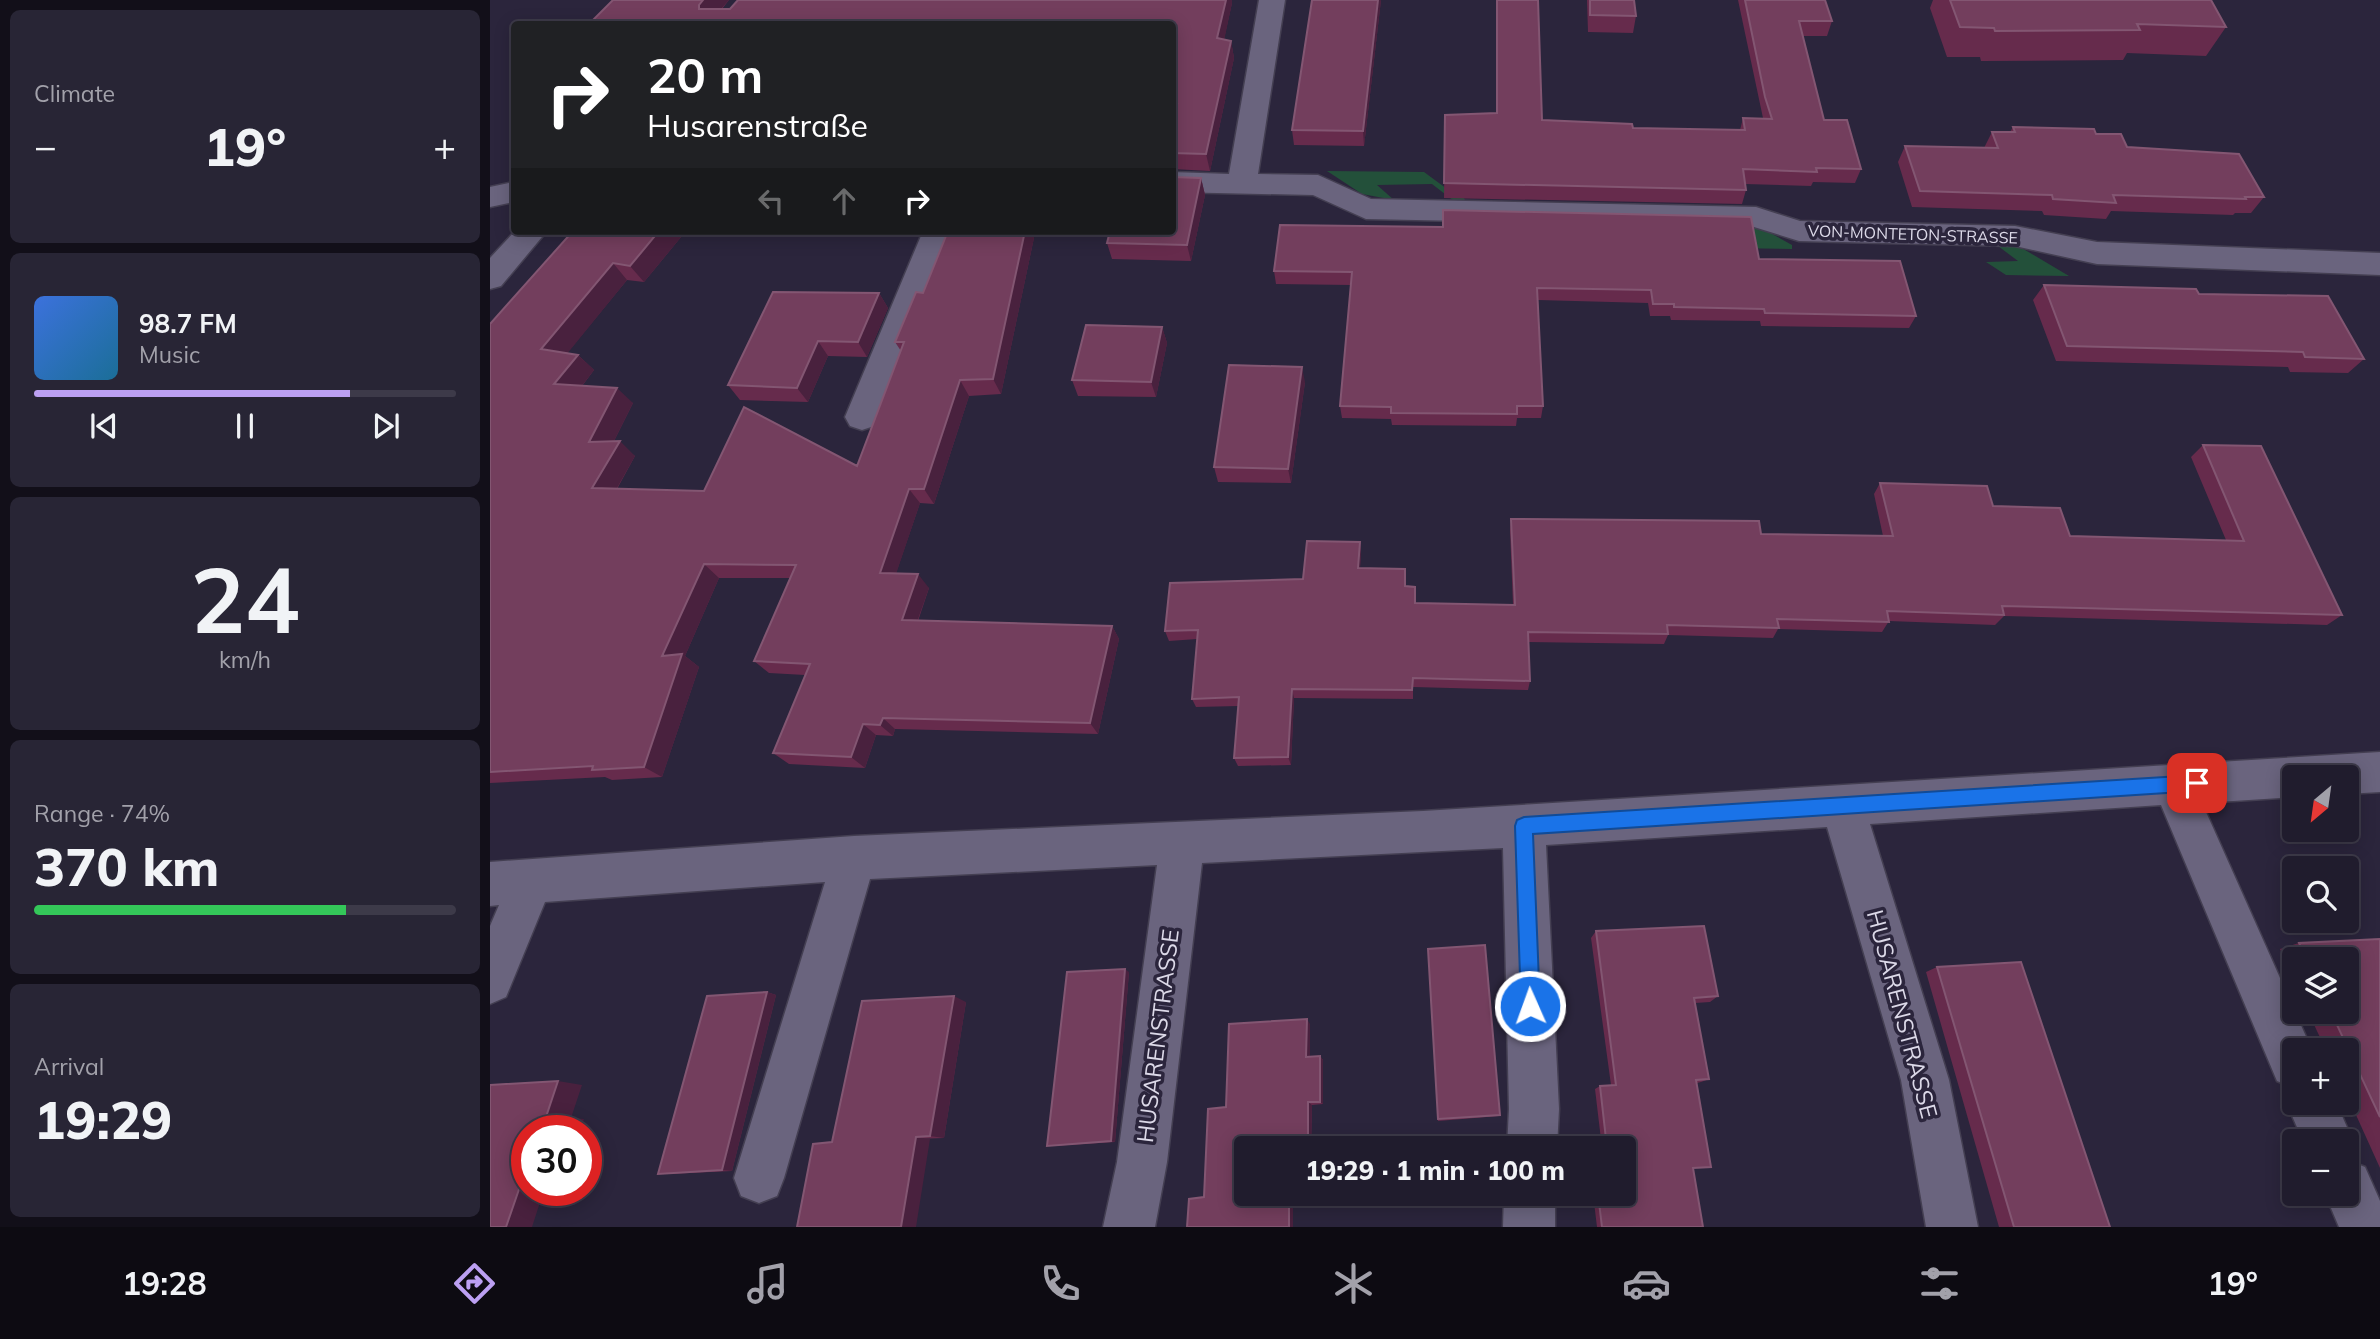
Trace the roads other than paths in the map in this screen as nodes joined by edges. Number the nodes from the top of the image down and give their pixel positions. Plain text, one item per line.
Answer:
1 (1272, 0) edge
2 (1176, 183) edge
3 (1242, 185) junction
4 (511, 193) edge
5 (490, 197) edge
6 (528, 235) edge
7 (936, 235) edge
8 (2380, 264) edge
9 (490, 278) edge
10 (862, 417) dead end
11 (2380, 772) edge
12 (2359, 773) edge
13 (2282, 779) edge
14 (2173, 785) junction
15 (1842, 804) junction
16 (1524, 826) junction
17 (1182, 844) junction
18 (854, 858) junction
19 (511, 883) edge
20 (490, 981) edge
21 (2283, 1038) edge
22 (1533, 1136) edge
23 (759, 1178) dead end
24 (1530, 1206) edge
25 (2356, 1206) edge
26 (1129, 1227) edge
27 (1529, 1227) edge
28 (1952, 1227) edge
29 (2365, 1227) edge

1 - 3 street
2 - 3 street, VON-MONTETON-STRASSE
3 - 8 street, VON-MONTETON-STRASSE
4 - 5 street
6 - 9 street
7 - 10 street
11 - 12 street
13 - 14 street
14 - 15 street
14 - 21 street
15 - 16 street
15 - 28 street, HUSARENSTRASSE
16 - 17 street
16 - 22 street
17 - 18 street
17 - 26 street, HUSARENSTRASSE
18 - 19 street
18 - 23 street
19 - 20 street
24 - 27 street
25 - 29 street

